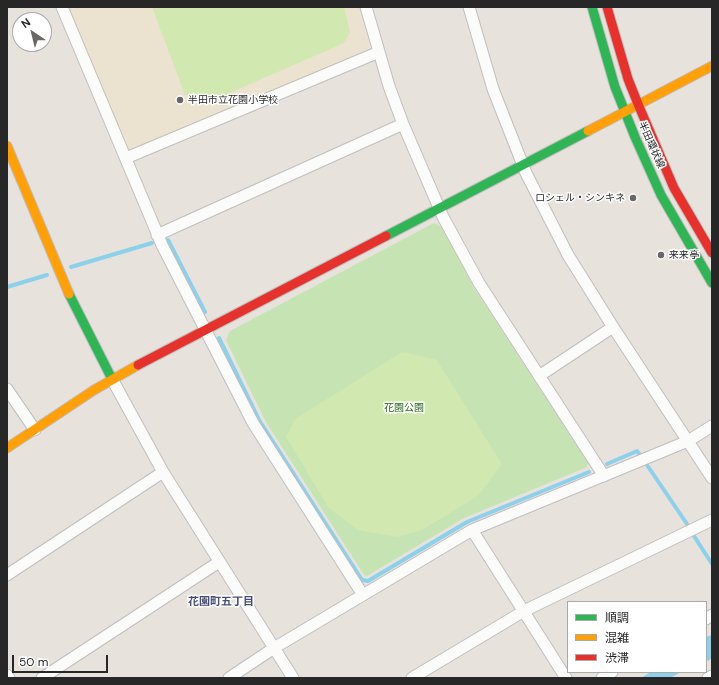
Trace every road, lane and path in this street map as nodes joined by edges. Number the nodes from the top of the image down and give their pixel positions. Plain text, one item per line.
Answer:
1 (62, 7) edge
2 (366, 7) edge
3 (469, 7) edge
4 (592, 7) edge
5 (607, 7) edge
6 (379, 52) junction
7 (712, 66) edge
8 (638, 104) junction
9 (624, 112) junction
10 (403, 124) junction
11 (7, 146) edge
12 (126, 158) junction
13 (522, 164) junction
14 (440, 209) junction
15 (157, 235) junction
16 (712, 253) edge
17 (712, 283) edge
18 (613, 327) junction
19 (206, 330) junction
20 (539, 376) junction
21 (112, 379) junction
22 (7, 389) edge
23 (712, 426) edge
24 (35, 430) junction
25 (688, 441) junction
26 (7, 448) edge
27 (163, 472) junction
28 (604, 476) junction
29 (712, 478) edge
30 (712, 520) edge
31 (472, 530) junction
32 (219, 562) junction
33 (7, 575) edge
34 (363, 595) junction
35 (524, 611) junction
36 (274, 648) junction
37 (7, 675) edge
38 (712, 676) edge
39 (9, 678) edge
40 (42, 678) edge
41 (229, 678) edge
42 (292, 678) edge
43 (412, 678) edge
44 (566, 678) edge
45 (708, 678) edge

1 - 12 street
2 - 6 street
3 - 13 street
4 - 9 street, 半田環状線
5 - 8 street, 半田環状線
6 - 10 street
6 - 12 street
7 - 8 street
8 - 9 street
8 - 16 street, 半田環状線
9 - 13 street
9 - 17 street, 半田環状線
10 - 14 street
10 - 15 street
11 - 21 street
12 - 15 street
13 - 14 street
13 - 18 street
14 - 19 street
14 - 20 street
15 - 19 street
18 - 20 street
18 - 25 street
19 - 21 street
19 - 34 street
20 - 28 street
21 - 24 street
21 - 27 street
22 - 24 street
23 - 25 street
24 - 26 street
25 - 28 street
25 - 29 street
27 - 32 street
27 - 33 street
28 - 31 street
30 - 35 street
31 - 34 street
31 - 35 street
32 - 36 street
32 - 40 street
34 - 36 street
35 - 43 street
35 - 44 street
36 - 41 street
36 - 42 street
37 - 39 street
38 - 45 street

